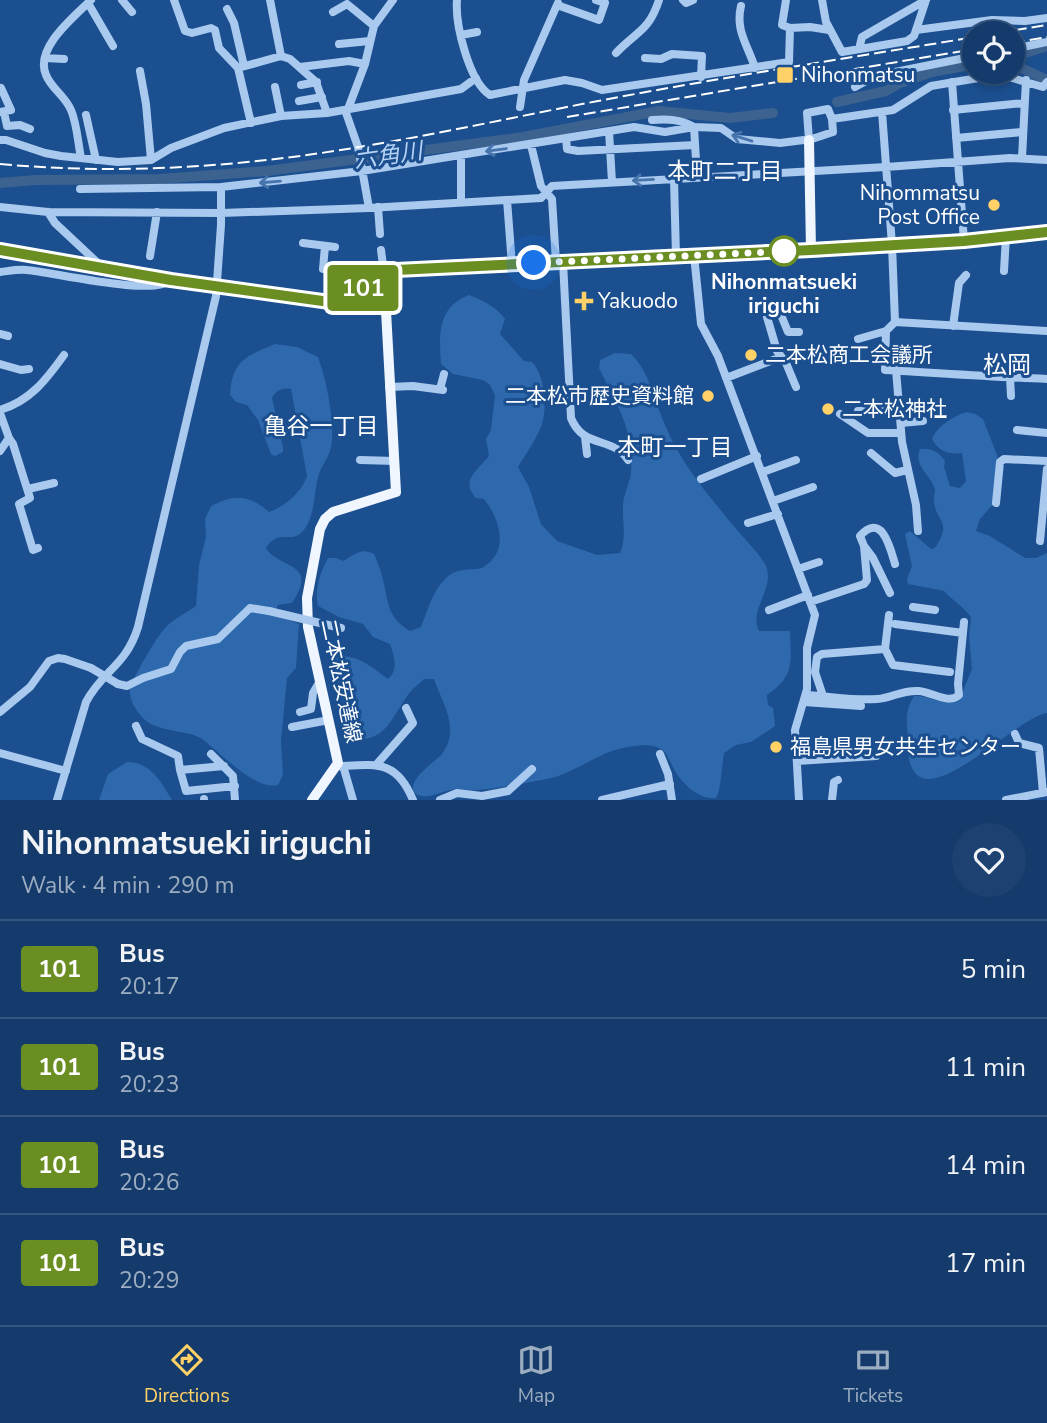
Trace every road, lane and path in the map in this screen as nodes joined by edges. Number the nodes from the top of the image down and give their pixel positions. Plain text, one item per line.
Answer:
1 (122, 0) edge
2 (174, 0) edge
3 (270, 0) edge
4 (393, 0) edge
5 (457, 0) edge
6 (596, 0) edge
7 (659, 0) edge
8 (683, 0) edge
9 (693, 0) edge
10 (786, 0) edge
11 (822, 0) edge
12 (926, 0) edge
13 (89, 2) edge
14 (345, 2) edge
15 (558, 2) edge
16 (741, 6) dead end
17 (227, 9) dead end
18 (132, 12) dead end
19 (332, 12) dead end
20 (1047, 18) edge
21 (374, 26) junction
22 (790, 27) junction
23 (829, 30) junction
24 (916, 30) junction
25 (477, 32) dead end
26 (461, 35) junction
27 (370, 41) junction
28 (1047, 42) edge
29 (339, 44) dead end
30 (113, 46) dead end
31 (1025, 47) edge
32 (859, 49) junction
33 (466, 52) junction
34 (616, 53) dead end
35 (281, 56) junction
36 (477, 57) dead end
37 (46, 58) junction
38 (645, 58) dead end
39 (64, 59) dead end
40 (962, 59) edge
41 (365, 64) junction
42 (241, 67) junction
43 (300, 67) junction
44 (755, 68) junction
45 (140, 71) dead end
46 (701, 76) junction
47 (476, 78) junction
48 (1027, 80) junction
49 (317, 82) junction
50 (952, 82) junction
51 (301, 85) dead end
52 (1046, 86) edge
53 (275, 87) dead end
54 (855, 87) dead end
55 (522, 89) junction
56 (2, 92) edge
57 (322, 97) junction
58 (299, 101) dead end
59 (1024, 103) junction
60 (520, 107) dead end
61 (347, 109) junction
62 (953, 110) junction
63 (2, 112) edge
64 (882, 112) junction
65 (327, 113) junction
66 (86, 114) dead end
67 (281, 116) junction
68 (832, 119) junction
69 (652, 120) dead end
70 (251, 123) junction
71 (694, 127) junction
72 (30, 130) dead end
73 (609, 131) junction
74 (1023, 132) junction
75 (566, 138) junction
76 (956, 138) junction
77 (0, 140) edge
78 (809, 140) junction
79 (531, 145) junction
80 (695, 145) junction
81 (610, 149) junction
82 (461, 155) junction
83 (81, 158) junction
84 (1022, 158) junction
85 (96, 160) junction
86 (151, 160) junction
87 (1047, 160) edge
88 (959, 161) junction
89 (886, 167) junction
90 (362, 171) junction
91 (809, 171) junction
92 (696, 177) junction
93 (674, 178) junction
94 (612, 182) junction
95 (221, 187) junction
96 (80, 189) dead end
97 (547, 192) junction
98 (508, 200) junction
99 (461, 202) junction
100 (0, 207) edge
101 (373, 208) junction
102 (48, 212) junction
103 (157, 212) junction
104 (221, 212) junction
105 (1047, 232) edge
106 (380, 234) dead end
107 (1006, 236) junction
108 (964, 241) junction
109 (303, 243) dead end
110 (325, 246) junction
111 (892, 246) junction
112 (335, 247) dead end
113 (0, 250) edge
114 (381, 250) dead end
115 (811, 250) junction
116 (677, 256) junction
117 (694, 256) junction
118 (150, 257) dead end
119 (559, 262) junction
120 (512, 265) junction
121 (101, 266) junction
122 (323, 270) dead end
123 (1004, 271) dead end
124 (0, 272) edge
125 (384, 273) junction
126 (966, 275) dead end
127 (171, 280) junction
128 (370, 283) junction
129 (216, 286) junction
130 (895, 322) junction
131 (953, 326) junction
132 (886, 331) junction
133 (1047, 331) edge
134 (799, 332) dead end
135 (858, 339) dead end
136 (64, 355) dead end
137 (781, 357) junction
138 (0, 364) edge
139 (29, 369) dead end
140 (896, 370) junction
141 (444, 374) dead end
142 (726, 378) junction
143 (1010, 378) junction
144 (1047, 379) edge
145 (389, 387) junction
146 (796, 387) dead end
147 (1011, 396) dead end
148 (900, 410) junction
149 (0, 411) edge
150 (858, 411) dead end
151 (840, 414) dead end
152 (923, 421) dead end
153 (901, 423) junction
154 (1017, 430) dead end
155 (1047, 433) edge
156 (902, 435) junction
157 (913, 436) dead end
158 (586, 437) junction
159 (9, 438) junction
160 (0, 451) edge
161 (871, 453) dead end
162 (587, 454) dead end
163 (757, 456) junction
164 (360, 460) dead end
165 (628, 460) dead end
166 (796, 460) dead end
167 (395, 461) junction
168 (1047, 461) edge
169 (1047, 468) edge
170 (906, 470) junction
171 (763, 472) junction
172 (1047, 475) edge
173 (701, 479) dead end
174 (54, 483) dead end
175 (813, 486) dead end
176 (28, 489) junction
177 (773, 501) junction
178 (996, 503) dead end
179 (778, 514) junction
180 (748, 523) dead end
181 (1044, 525) edge
182 (918, 531) dead end
183 (1040, 541) dead end
184 (864, 546) junction
185 (38, 548) dead end
186 (819, 562) dead end
187 (895, 565) dead end
188 (798, 569) junction
189 (890, 593) dead end
190 (809, 598) junction
191 (913, 607) dead end
192 (924, 608) junction
193 (768, 610) dead end
194 (935, 610) dead end
195 (889, 615) dead end
196 (964, 622) dead end
197 (895, 624) dead end
198 (921, 627) junction
199 (341, 628) dead end
200 (963, 633) junction
201 (885, 649) junction
202 (950, 672) dead end
203 (320, 681) junction
204 (823, 696) junction
205 (805, 698) junction
206 (861, 706) dead end
207 (406, 708) dead end
208 (0, 712) edge
209 (300, 712) dead end
210 (329, 719) junction
211 (136, 726) dead end
212 (292, 727) dead end
213 (1015, 734) dead end
214 (0, 753) edge
215 (211, 754) dead end
216 (660, 754) dead end
217 (876, 756) dead end
218 (797, 761) junction
219 (340, 764) junction
220 (377, 764) junction
221 (224, 766) junction
222 (531, 769) dead end
223 (180, 770) junction
224 (66, 771) junction
225 (838, 780) dead end
226 (670, 784) junction
227 (235, 786) junction
228 (1045, 792) edge
229 (412, 798) edge
230 (57, 800) edge
231 (235, 800) edge
232 (312, 800) edge
233 (353, 800) edge
234 (420, 800) edge
235 (440, 800) edge
236 (602, 800) edge
237 (672, 800) edge
238 (799, 800) edge
239 (831, 800) edge
240 (1006, 800) edge

1 - 18 street
2 - 42 street
3 - 35 street
4 - 21 street
5 - 26 street
6 - 15 street
7 - 34 street
8 - 9 street
10 - 22 street
11 - 23 street
12 - 24 street
12 - 32 street
13 - 30 street
13 - 37 street
14 - 19 street
14 - 21 street
15 - 55 street
16 - 44 street
17 - 42 street
20 - 24 street
21 - 27 street
22 - 23 street
22 - 44 street
23 - 32 street
24 - 32 street
25 - 26 street
26 - 33 street
27 - 29 street
27 - 41 street
28 - 31 street
33 - 36 street
33 - 47 street
35 - 42 street
35 - 43 street
37 - 39 street
37 - 83 street
38 - 46 street
40 - 54 street
41 - 43 street
41 - 61 street
42 - 70 street
43 - 49 street
44 - 46 street
45 - 86 street
46 - 55 street
47 - 55 street
47 - 61 street
48 - 50 street
48 - 52 street
48 - 59 street
49 - 51 street
49 - 57 street
50 - 62 street
50 - 64 street
53 - 67 street
55 - 60 street
56 - 63 street
57 - 58 street
57 - 65 street
59 - 62 street
59 - 74 street
61 - 65 street
61 - 90 street
62 - 76 street
63 - 72 street
64 - 68 street
64 - 89 street
65 - 67 street
66 - 85 street
67 - 70 street
68 - 78 street
68 - 78 street
69 - 71 street
70 - 86 street
71 - 73 street
78 -> 71 street
71 - 80 street
73 - 75 street
73 - 81 street
74 - 76 street
74 - 84 street
75 - 79 street
75 - 81 street
76 - 88 street
77 - 83 street
78 - 91 main road
79 -> 82 street
79 - 97 street
80 - 81 street
80 - 92 street
81 - 94 street
82 - 90 street
82 - 99 street
83 - 85 street
84 - 87 street
84 - 88 street
85 - 86 street
88 - 89 street
88 - 108 street
89 - 91 street
89 - 111 street
90 -> 95 street
90 - 101 street
91 - 92 street
91 - 115 main road
92 - 93 street
93 -> 94 street
93 - 116 street
94 - 97 street
95 - 96 street
95 - 104 street
97 - 98 street
97 - 119 street
98 - 99 street
98 - 120 street
99 - 101 street
100 - 102 street
101 - 104 street
101 - 106 street
102 - 103 street
102 - 121 street
103 - 104 street
103 - 118 street
104 - 129 street
105 - 107 main road
107 - 108 main road
107 - 123 street
108 - 111 main road
109 - 110 street
110 - 112 street
110 - 122 street
111 - 115 main road
111 - 130 street
113 - 121 main road
114 - 125 street
115 - 117 main road
116 - 117 main road
116 - 119 main road
117 - 142 street
119 - 120 main road
119 - 158 street
120 - 125 main road
121 - 127 main road
124 - 127 street
125 - 128 main road
126 - 131 street
127 - 129 main road
128 - 129 main road
128 - 145 main road, 二本松安達線
129 - 224 street
130 - 131 street
130 - 132 street
131 - 133 street
132 - 135 street
132 - 140 street
134 - 137 street
136 - 149 street
137 - 142 street
137 - 146 street
138 - 139 street
140 - 143 street
140 - 148 street
141 - 145 street
142 - 163 street
143 - 144 street
143 - 147 street
145 - 167 main road, 二本松安達線
148 - 150 street
148 - 153 street
149 - 159 street
151 - 156 street
152 - 153 street
153 - 156 street
154 - 155 street
156 - 157 street
156 - 170 street
158 - 162 street
158 - 165 street
159 - 160 street
159 - 176 street
161 - 170 street
163 - 171 street
163 - 173 street
164 - 167 street
166 - 171 street
167 - 203 main road, 二本松安達線
168 - 178 street
169 - 172 street
170 - 182 street
171 - 177 street
172 - 181 street
174 - 176 street
175 - 177 street
176 - 185 street
177 - 179 street
179 - 180 street
179 - 188 street
181 - 183 street
184 - 187 street
184 - 189 street
184 - 190 street
186 - 188 street
188 - 190 street
190 - 193 street
190 - 205 street
191 - 192 street
192 - 194 street
192 - 198 street
195 - 201 street
196 - 200 street
197 - 198 street
198 - 200 street
199 - 208 street, bridge
200 - 204 street
201 - 202 street
201 - 204 street
203 - 209 street
203 - 210 main road, 二本松安達線
204 - 205 street
205 - 206 street
205 - 218 street
207 - 220 street
210 - 212 street
210 - 219 main road, 二本松安達線
211 - 223 street
213 - 228 street
214 - 224 street
215 - 221 street
216 - 226 street
217 - 218 street
218 - 238 street
219 - 220 street
219 - 232 main road, 二本松安達線
219 - 233 street
220 - 229 street
221 - 223 street
221 - 227 street
222 - 235 street
223 - 227 street
224 - 230 street
225 - 239 street
226 - 236 street
226 - 237 street
227 - 231 street
228 - 240 street
229 - 234 street

